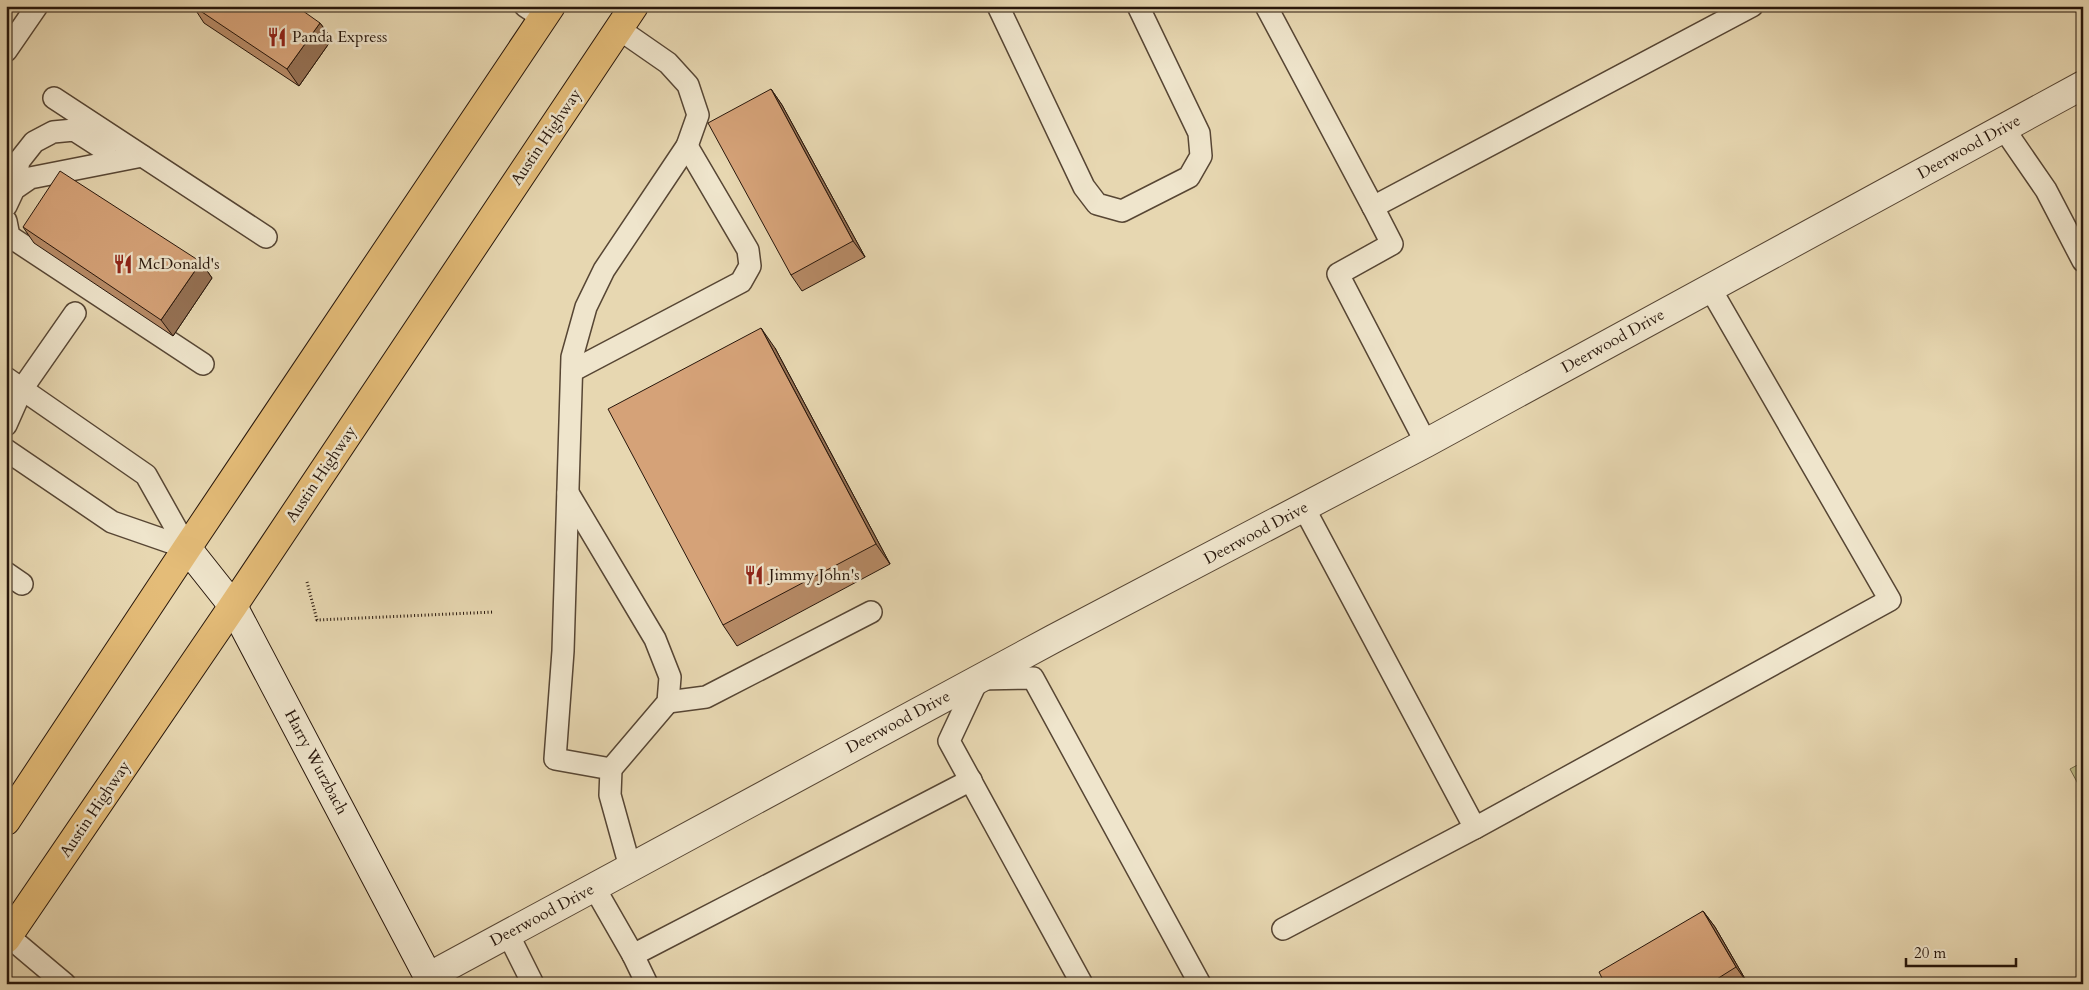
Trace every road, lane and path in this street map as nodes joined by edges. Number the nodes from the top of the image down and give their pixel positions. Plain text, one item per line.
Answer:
1 (37, 6) edge
2 (634, 6) edge
3 (998, 6) edge
4 (1138, 6) edge
5 (1266, 6) edge
6 (1752, 6) edge
7 (540, 10) edge
8 (619, 29) junction
9 (6, 51) edge
10 (2083, 85) edge
11 (54, 98) dead end
12 (2004, 128) junction
13 (687, 146) junction
14 (142, 156) junction
15 (120, 160) junction
16 (10, 198) edge
17 (1373, 207) junction
18 (6, 221) edge
19 (266, 237) dead end
20 (2083, 261) edge
21 (1710, 288) junction
22 (75, 313) dead end
23 (203, 364) dead end
24 (572, 371) junction
25 (14, 384) edge
26 (6, 425) edge
27 (1426, 443) junction
28 (6, 450) edge
29 (568, 493) junction
30 (1304, 508) junction
31 (187, 548) junction
32 (307, 582) dead end
33 (233, 606) junction
34 (494, 612) dead end
35 (870, 612) dead end
36 (978, 679) junction
37 (668, 702) junction
38 (611, 769) junction
39 (971, 780) junction
40 (6, 821) edge
41 (1475, 828) junction
42 (630, 867) junction
43 (594, 887) junction
44 (1283, 929) dead end
45 (508, 934) junction
46 (7, 938) edge
47 (632, 956) junction
48 (430, 980) edge
49 (65, 984) edge
50 (533, 984) edge
51 (647, 984) edge
52 (1082, 984) edge
53 (1200, 984) edge

1 - 9 lane
2 - 8 main road, Austin Highway
3 - 4 lane
5 - 17 lane
6 - 17 lane
7 - 31 main road
8 - 13 lane
8 - 33 main road, Austin Highway
10 - 12 street, Deerwood Drive
11 - 14 lane
12 - 20 lane
12 - 21 street, Deerwood Drive
13 - 24 lane
13 - 24 lane
14 - 15 lane
14 - 19 lane
15 - 16 lane
15 - 16 lane
17 - 27 lane
18 - 23 lane
21 - 27 street, Deerwood Drive
21 - 41 lane
22 - 25 lane
24 - 29 lane
25 - 26 lane
25 - 31 lane
27 - 30 street, Deerwood Drive
28 - 31 lane
29 - 37 lane
29 - 38 lane
30 - 36 street, Deerwood Drive
30 - 41 lane
31 - 33 street, Harry Wurzbach
31 - 40 main road
32 - 34 path
33 - 46 main road, Austin Highway
33 - 48 street, Harry Wurzbach
35 - 37 lane
36 - 39 lane
36 - 42 street, Deerwood Drive
36 - 53 lane
37 - 38 lane
38 - 42 lane
39 - 47 lane
39 - 52 lane
41 - 44 lane
42 - 43 street, Deerwood Drive
43 - 45 street, Deerwood Drive
43 - 47 lane
45 - 48 street, Deerwood Drive
45 - 50 lane
46 - 49 lane
47 - 51 lane

